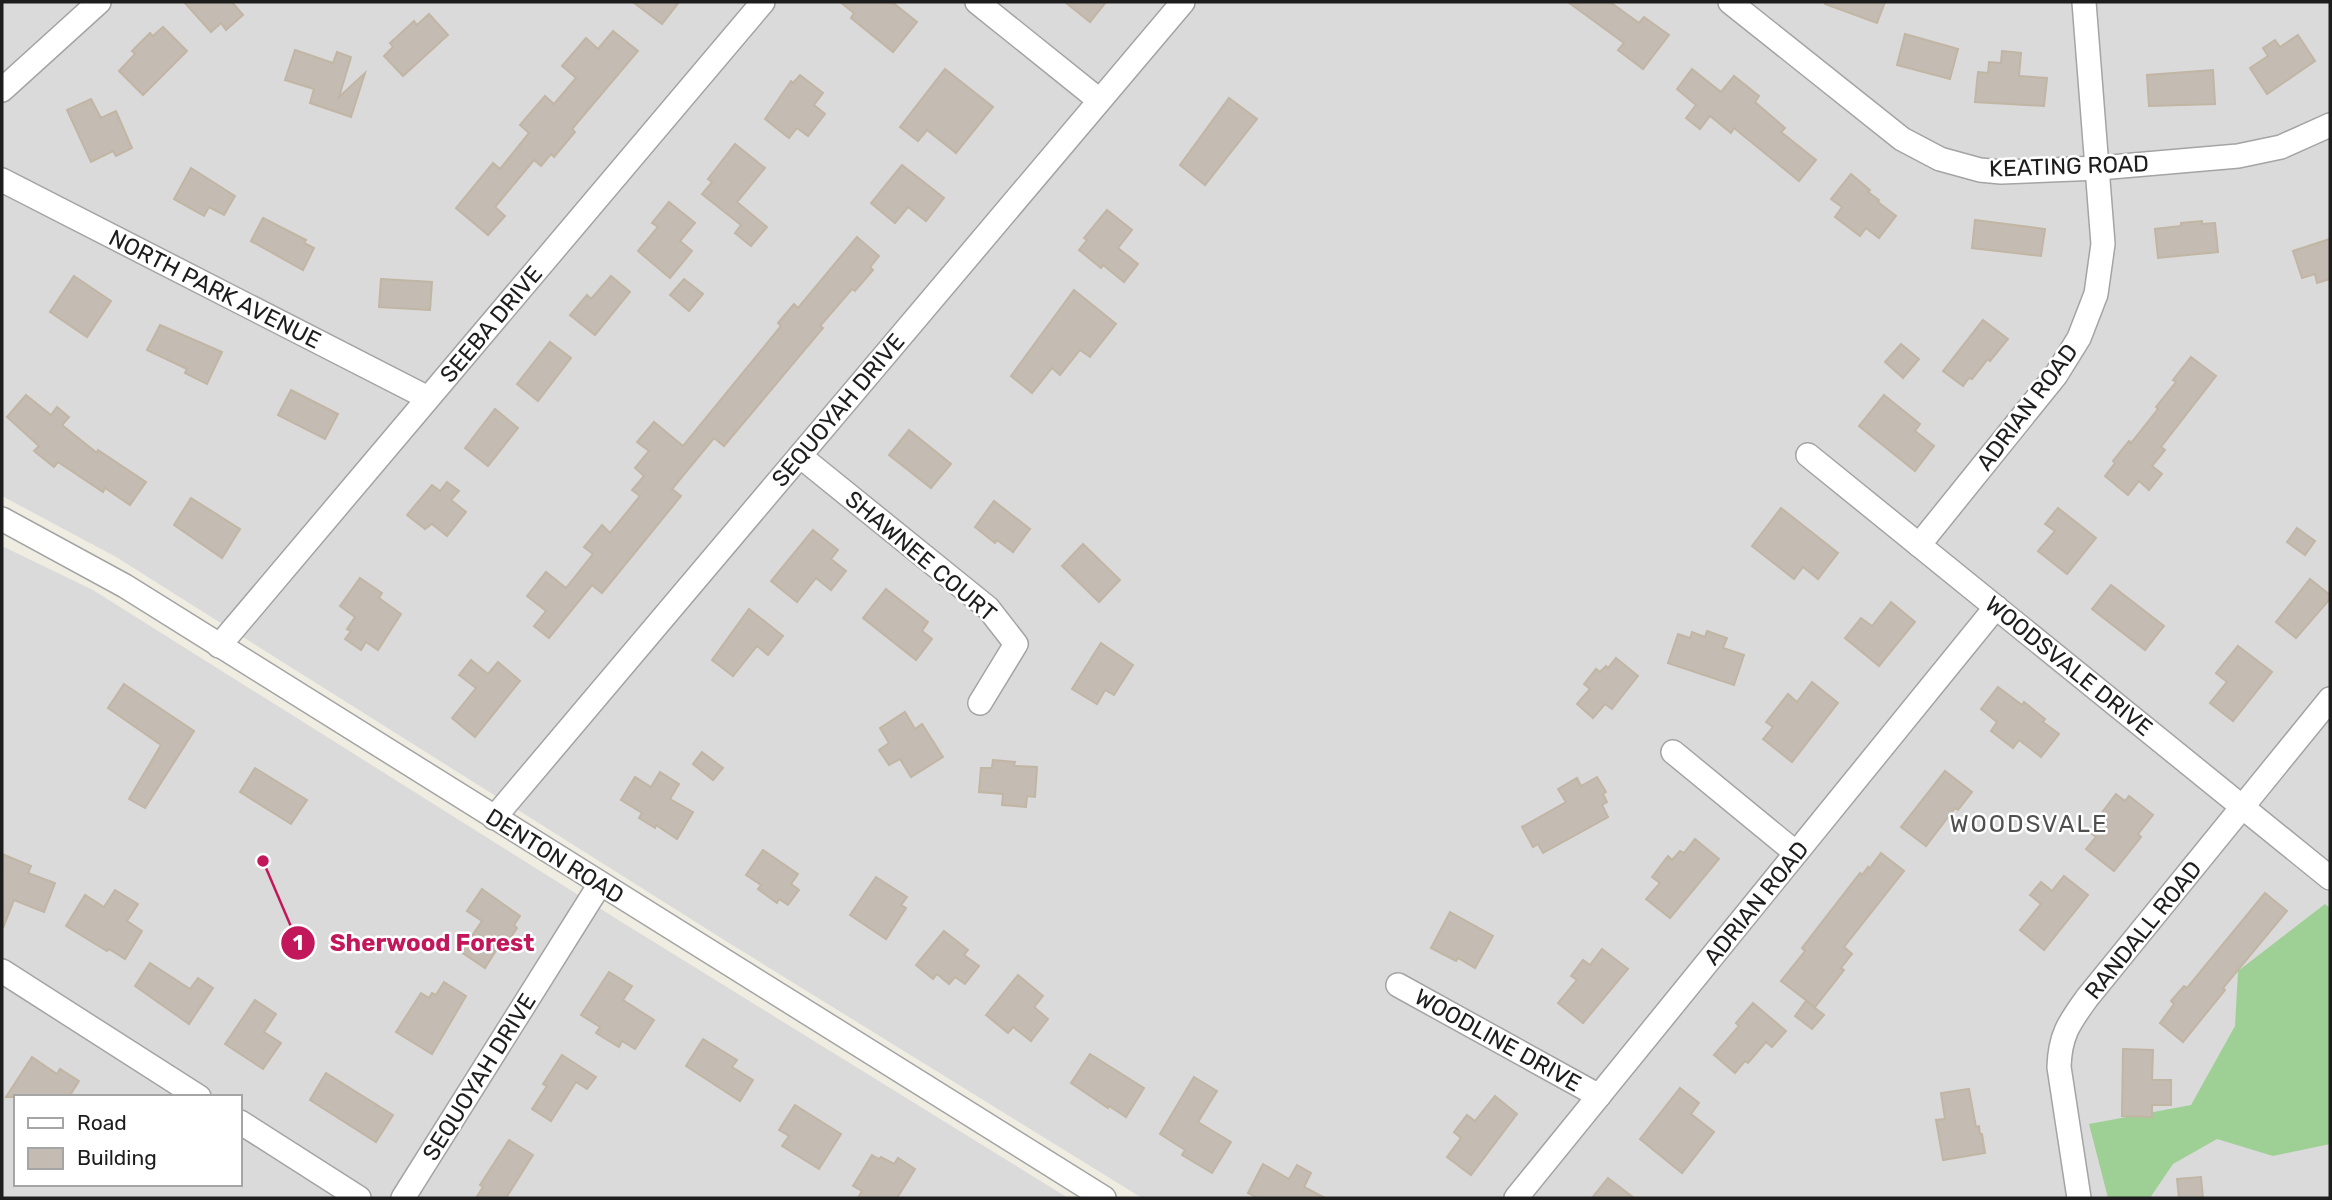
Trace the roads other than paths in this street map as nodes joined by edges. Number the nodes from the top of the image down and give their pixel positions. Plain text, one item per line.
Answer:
1 (99, 2) edge
2 (763, 2) edge
3 (977, 2) edge
4 (1182, 2) edge
5 (1730, 2) edge
6 (2084, 2) edge
7 (2, 90) edge
8 (1099, 100) junction
9 (2330, 125) edge
10 (2099, 168) junction
11 (2, 180) edge
12 (428, 398) junction
13 (1808, 455) dead end
14 (800, 456) junction
15 (2, 519) edge
16 (1919, 545) junction
17 (1996, 607) junction
18 (219, 646) junction
19 (2330, 699) edge
20 (980, 703) dead end
21 (1673, 752) dead end
22 (2243, 807) junction
23 (494, 818) junction
24 (1796, 853) junction
25 (2330, 878) edge
26 (600, 884) junction
27 (2, 971) edge
28 (1398, 985) dead end
29 (197, 1095) edge
30 (1599, 1096) junction
31 (242, 1123) edge
32 (359, 1198) edge
33 (402, 1198) edge
34 (1104, 1198) edge
35 (1516, 1198) edge
36 (2079, 1198) edge

1 - 7 street
2 - 12 street, SEEBA DRIVE
3 - 8 street
4 - 8 street, SEQUOYAH DRIVE
5 - 10 street, KEATING ROAD
6 - 10 street, ADRIAN ROAD
8 - 14 street, SEQUOYAH DRIVE
9 - 10 street, KEATING ROAD
10 - 16 street, ADRIAN ROAD
11 - 12 street, NORTH PARK AVENUE
12 - 18 street, SEEBA DRIVE
13 - 16 street, WOODSVALE DRIVE
14 - 20 street, SHAWNEE COURT
14 - 23 street, SEQUOYAH DRIVE
15 - 18 street, DENTON ROAD
16 - 17 street, WOODSVALE DRIVE
17 - 22 street, WOODSVALE DRIVE
17 - 24 street, ADRIAN ROAD
18 - 23 street, DENTON ROAD
19 - 22 street, RANDALL ROAD
21 - 24 street
22 - 25 street, WOODSVALE DRIVE
22 - 36 street, RANDALL ROAD
23 - 26 street, DENTON ROAD
24 - 30 street, ADRIAN ROAD
26 - 33 street, SEQUOYAH DRIVE
26 - 34 street, DENTON ROAD
27 - 29 street
28 - 30 street, WOODLINE DRIVE
30 - 35 street, ADRIAN ROAD
31 - 32 street

